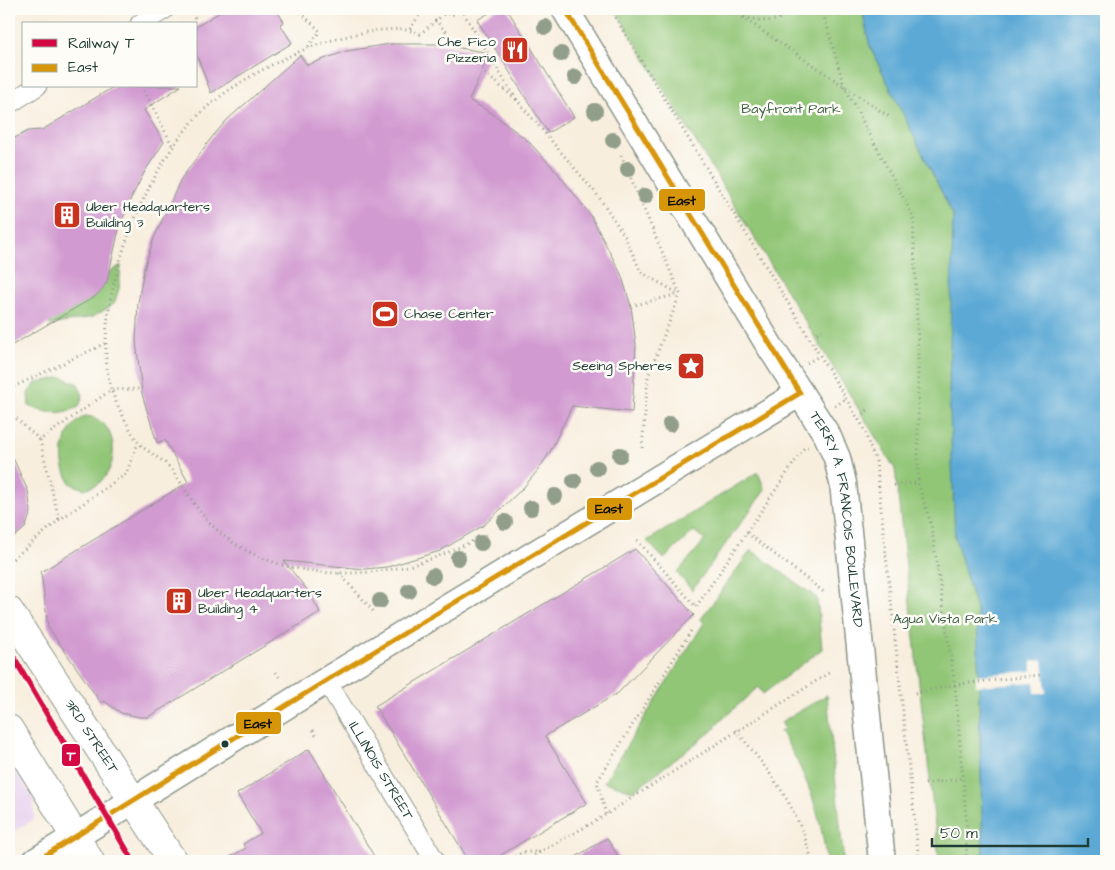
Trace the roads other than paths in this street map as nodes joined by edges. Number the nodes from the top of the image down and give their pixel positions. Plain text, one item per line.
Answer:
1 (565, 9) edge
2 (34, 88) edge
3 (9, 104) edge
4 (800, 393) junction
5 (9, 612) edge
6 (326, 680) junction
7 (9, 729) edge
8 (134, 802) junction
9 (75, 838) junction
10 (36, 861) edge
11 (90, 861) edge
12 (173, 861) edge
13 (436, 861) edge
14 (882, 861) edge

1 - 4 street, TERRY A. FRANCOIS BOULEVARD
2 - 3 street
4 - 6 street
4 - 14 street, TERRY A. FRANCOIS BOULEVARD
5 - 8 main road, 3RD STREET
6 - 8 street
6 - 13 street, ILLINOIS STREET
7 - 9 main road
8 - 9 street
8 - 12 main road, 3RD STREET
9 - 10 street
9 - 11 main road

